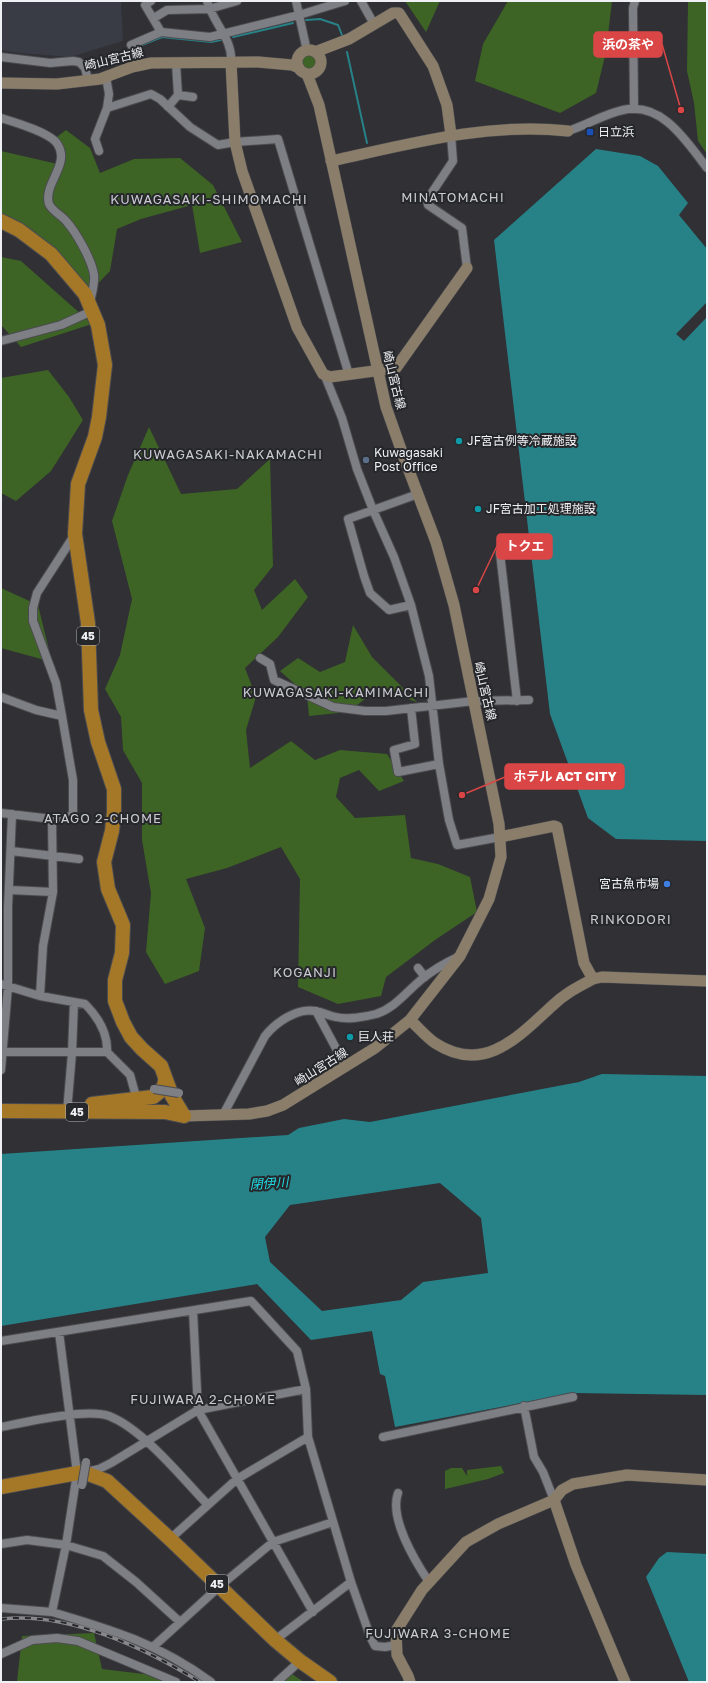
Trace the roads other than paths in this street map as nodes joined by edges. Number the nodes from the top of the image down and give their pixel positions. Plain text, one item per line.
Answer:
1 (151, 1) edge
2 (237, 1) edge
3 (296, 1) edge
4 (345, 1) edge
5 (361, 1) edge
6 (635, 1) edge
7 (327, 4) edge
8 (208, 5) edge
9 (299, 15) junction
10 (154, 18) junction
11 (374, 24) junction
12 (161, 32) junction
13 (223, 34) junction
14 (130, 45) dead end
15 (1, 57) edge
16 (231, 62) junction
17 (309, 62) junction
18 (176, 63) junction
19 (106, 77) junction
20 (88, 80) junction
21 (1, 83) edge
22 (178, 96) junction
23 (193, 97) dead end
24 (168, 107) junction
25 (107, 108) junction
26 (634, 109) junction
27 (1, 118) edge
28 (568, 131) joint
29 (451, 135) junction
30 (235, 142) junction
31 (99, 152) dead end
32 (331, 161) junction
33 (707, 168) edge
34 (1, 221) edge
35 (467, 268) joint
36 (91, 307) junction
37 (1, 341) edge
38 (378, 372) junction
39 (349, 375) junction
40 (324, 376) junction
41 (418, 494) junction
42 (373, 510) junction
43 (75, 534) junction
44 (500, 553) dead end
45 (411, 604) junction
46 (260, 658) dead end
47 (1, 697) edge
48 (529, 700) dead end
49 (474, 701) junction
50 (517, 701) junction
51 (433, 706) junction
52 (411, 708) junction
53 (62, 716) junction
54 (439, 764) junction
55 (1, 813) edge
56 (12, 814) junction
57 (52, 819) junction
58 (500, 836) junction
59 (11, 851) junction
60 (54, 855) junction
61 (78, 859) dead end
62 (10, 890) junction
63 (53, 892) junction
64 (5, 908) edge
65 (460, 956) junction
66 (418, 968) dead end
67 (424, 977) junction
68 (593, 979) junction
69 (707, 981) edge
70 (5, 986) edge
71 (40, 996) junction
72 (74, 1002) junction
73 (316, 1011) junction
74 (410, 1020) junction
75 (1, 1052) edge
76 (107, 1052) junction
77 (72, 1053) junction
78 (346, 1067) junction
79 (1, 1070) edge
80 (137, 1100) junction
81 (163, 1100) junction
82 (1, 1103) edge
83 (107, 1103) junction
84 (67, 1108) junction
85 (1, 1111) edge
86 (223, 1115) junction
87 (184, 1116) junction
88 (193, 1311) junction
89 (59, 1332) junction
90 (1, 1341) edge
91 (306, 1389) junction
92 (574, 1397) dead end
93 (524, 1406) junction
94 (198, 1410) junction
95 (69, 1415) junction
96 (1, 1427) edge
97 (308, 1436) junction
98 (383, 1436) dead end
99 (147, 1442) junction
100 (82, 1473) junction
101 (237, 1479) junction
102 (707, 1480) edge
103 (1, 1487) edge
104 (398, 1493) dead end
105 (554, 1500) junction
106 (208, 1505) junction
107 (333, 1522) junction
108 (170, 1539) junction
109 (273, 1542) junction
110 (1, 1544) edge
111 (66, 1546) junction
112 (351, 1582) junction
113 (429, 1582) junction
114 (220, 1586) junction
115 (1, 1608) edge
116 (52, 1612) junction
117 (313, 1612) junction
118 (180, 1622) junction
119 (275, 1640) junction
120 (396, 1645) junction
121 (154, 1646) junction
122 (1, 1654) edge
123 (300, 1661) junction
124 (176, 1682) edge
125 (212, 1682) edge
126 (277, 1682) edge
127 (330, 1682) edge
128 (410, 1682) edge
129 (624, 1682) edge

1 - 10 street
2 - 8 street
3 - 9 street
4 - 7 street
5 - 11 street
6 - 26 street
7 - 9 street
8 - 10 street
8 - 13 street
9 - 13 street
9 - 17 street
10 - 12 street
11 - 17 street
11 - 29 street
12 - 13 street
12 - 14 street
13 - 16 street
15 - 20 street
16 - 17 street, 崎山宮古線
16 - 18 street, 崎山宮古線
16 - 30 street
17 - 32 street, 崎山宮古線
18 - 19 street, 崎山宮古線
18 - 22 street
19 - 20 street, 崎山宮古線
19 - 25 street
20 - 21 street, 崎山宮古線
22 - 23 street
22 - 24 street
24 - 25 street
24 - 30 street
25 - 31 street
26 - 28 street
26 - 33 street
27 - 36 street
28 - 29 street
29 - 32 street
29 - 35 street
30 - 39 street
30 - 40 street
32 - 38 street, 崎山宮古線
34 - 36 highway, 45
35 - 38 street
36 - 37 street
36 - 43 highway, 45
38 - 39 street
38 - 41 street, 崎山宮古線
39 - 40 street
40 - 42 street
41 - 42 street
41 - 49 street, 崎山宮古線
42 - 45 street
42 - 45 street
43 - 53 street
43 - 81 highway, 45
44 - 50 street
45 - 51 street
46 - 52 street
47 - 53 street
48 - 50 street
49 - 50 street
49 - 51 street
49 - 58 street, 崎山宮古線
51 - 52 street
51 - 54 street
52 - 54 street
53 - 57 street
54 - 58 street
55 - 56 street
56 - 57 street
56 - 59 street
57 - 60 street
58 - 65 street, 崎山宮古線
58 - 68 street
59 - 60 street
59 - 62 street
60 - 61 street
60 - 63 street
62 - 63 street
62 - 64 street
63 - 71 street
64 - 70 street
65 - 67 street
65 - 74 street, 崎山宮古線
66 - 67 street
67 - 73 street
68 - 69 street
68 - 74 street
70 - 71 street
70 - 75 street
71 - 72 street
72 - 76 street
72 - 77 street
73 - 78 street
73 - 86 street
74 - 78 street, 崎山宮古線
75 - 77 street
75 - 79 street
76 - 77 street
76 - 80 street
77 - 84 street
78 - 86 street, 崎山宮古線
80 - 81 highway, 45
80 - 83 highway, 45
81 - 83 highway, 45
81 - 84 highway, 45
81 - 87 highway, 45
81 - 87 highway, 45
82 - 84 highway, 45
83 - 84 highway, 45
84 - 85 highway, 45
86 - 87 street, 崎山宮古線
88 - 89 street
88 - 91 street
88 - 94 street
89 - 90 street
89 - 95 street
91 - 94 street
91 - 97 street
92 - 93 street
93 - 98 street
93 - 105 street
94 - 99 street
94 - 101 street
95 - 96 street
95 - 99 street
95 - 100 street
97 - 101 street
97 - 107 street
99 - 100 street
99 - 106 street
100 - 103 highway
100 - 108 highway, 45
100 - 111 street
101 - 106 street
101 - 109 street
102 - 105 street
104 - 113 street
105 - 113 street
105 - 129 street
106 - 108 street
107 - 109 street
107 - 112 street
108 - 114 highway, 45
109 - 114 street
109 - 117 street
110 - 111 street
111 - 116 street
111 - 118 street
112 - 117 street
112 - 120 street
113 - 120 street
114 - 118 street
114 - 119 highway, 45
115 - 116 street
116 - 121 street
117 - 119 street
118 - 121 street
119 - 123 highway, 45
120 - 128 street
121 - 125 street
122 - 124 street
123 - 126 street
123 - 127 highway, 45

